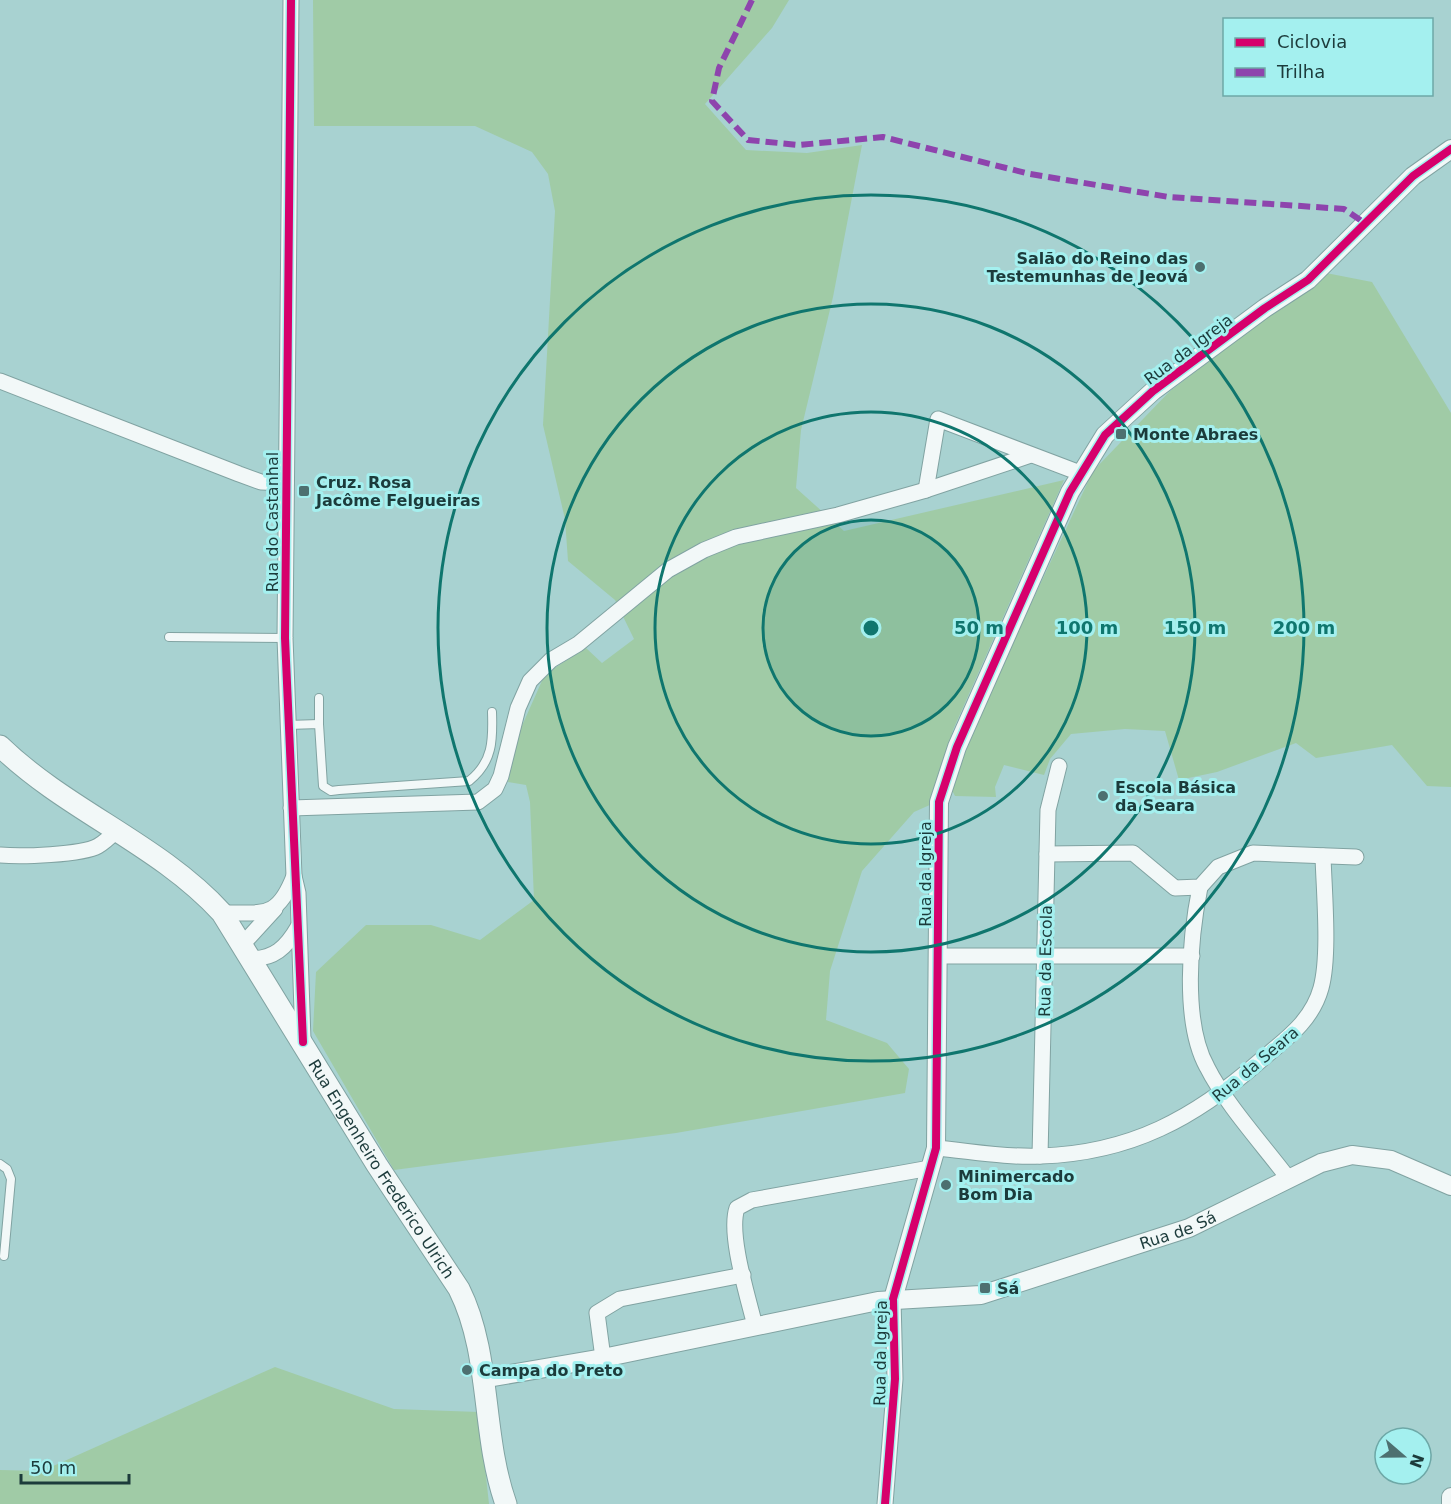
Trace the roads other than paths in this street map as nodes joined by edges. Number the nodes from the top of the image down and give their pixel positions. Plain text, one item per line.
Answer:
1 (291, 0) edge
2 (1451, 149) edge
3 (0, 381) edge
4 (1031, 455) junction
5 (1080, 473) junction
6 (286, 483) junction
7 (926, 490) junction
8 (170, 637) dead end
9 (285, 638) junction
10 (319, 698) dead end
11 (492, 712) dead end
12 (319, 724) junction
13 (288, 725) junction
14 (0, 746) edge
15 (1059, 766) dead end
16 (291, 808) junction
17 (116, 831) junction
18 (1047, 854) junction
19 (0, 855) edge
20 (1323, 856) junction
21 (1356, 857) dead end
22 (294, 876) junction
23 (1200, 887) junction
24 (277, 907) junction
25 (222, 913) junction
26 (299, 926) junction
27 (245, 952) junction
28 (1045, 954) junction
29 (939, 956) junction
30 (1192, 956) junction
31 (303, 1042) junction
32 (1224, 1093) junction
33 (936, 1148) junction
34 (1040, 1156) junction
35 (0, 1164) edge
36 (930, 1168) junction
37 (1288, 1178) junction
38 (1451, 1186) edge
39 (4, 1256) dead end
40 (742, 1275) junction
41 (892, 1299) junction
42 (755, 1326) junction
43 (603, 1358) junction
44 (482, 1379) junction
45 (1451, 1497) edge
46 (506, 1504) edge
47 (885, 1504) edge
48 (1451, 1504) edge

1 - 6 street, Rua do Castanhal
2 - 5 street, Rua da Igreja
3 - 6 street
4 - 5 street
4 - 7 street
4 - 7 street
5 - 29 street, Rua da Igreja
6 - 9 street, Rua do Castanhal
7 - 16 street
8 - 9 lane
9 - 13 street, Rua do Castanhal
10 - 12 lane
11 - 12 lane
12 - 13 lane
13 - 16 street, Rua do Castanhal
14 - 17 main road, Rua Engenheiro Frederico Ulrich
15 - 18 street, Rua da Escola
16 - 22 street, Rua do Castanhal
17 - 19 street
17 - 25 main road, Rua Engenheiro Frederico Ulrich
18 - 23 street
18 - 28 street, Rua da Escola
20 - 21 street
20 - 23 street
20 - 32 street, Rua da Seara
22 - 24 street, Rua do Castanhal
22 - 26 street, Rua do Castanhal
23 - 30 street
24 - 25 street
24 - 27 street, Rua do Castanhal
25 - 27 main road, Rua Engenheiro Frederico Ulrich
26 - 27 street
26 - 31 street, Rua do Castanhal
27 - 31 main road, Rua Engenheiro Frederico Ulrich
28 - 29 street
28 - 30 street
28 - 34 street, Rua da Escola
29 - 33 street, Rua da Igreja
30 - 32 street
31 - 44 main road, Rua Engenheiro Frederico Ulrich
32 - 34 street, Rua da Seara
32 - 37 street
33 - 34 street, Rua da Seara
33 - 36 street, Rua da Igreja
35 - 39 lane
36 - 40 street
36 - 41 street, Rua da Igreja
37 - 38 street, Rua de Sá
37 - 41 street, Rua de Sá
40 - 42 street
40 - 43 street
41 - 42 street, Rua de Sá
41 - 47 street, Rua da Igreja
42 - 43 street, Rua de Sá
43 - 44 street, Rua de Sá
44 - 46 main road, Rua Engenheiro Frederico Ulrich
45 - 48 street

